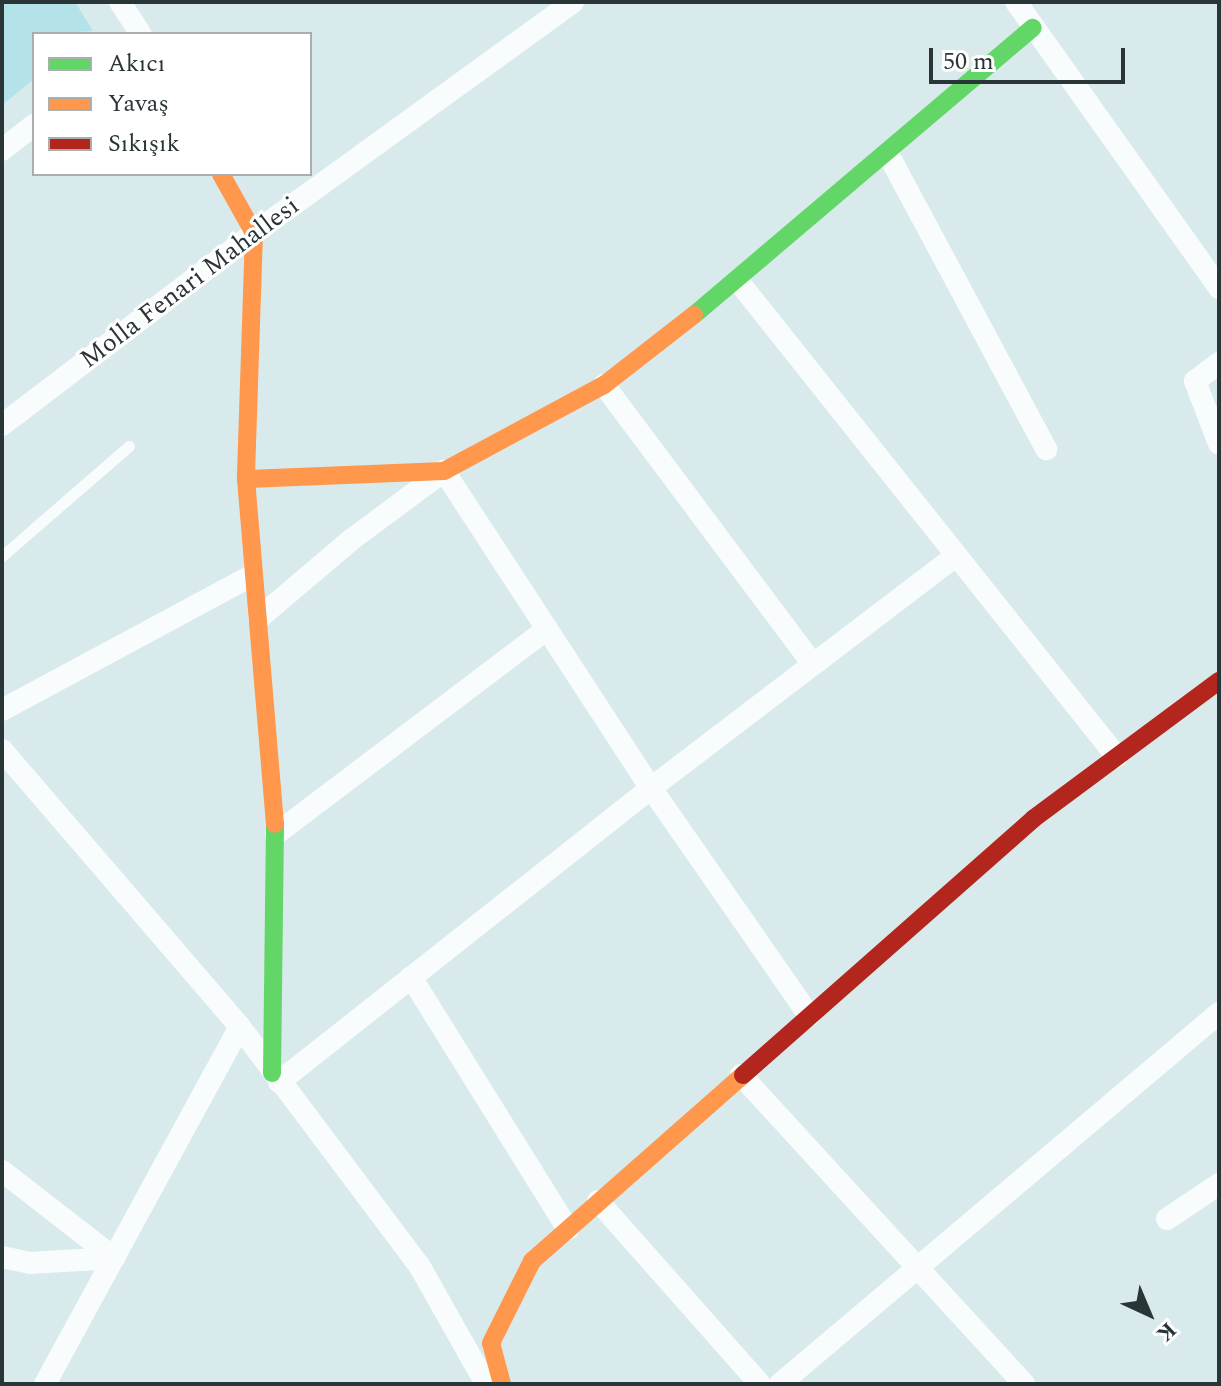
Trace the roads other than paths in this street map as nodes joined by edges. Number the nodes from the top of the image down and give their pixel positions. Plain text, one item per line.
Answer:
1 (573, 2) edge
2 (1016, 2) edge
3 (131, 6) edge
4 (1033, 28) junction
5 (140, 32) edge
6 (32, 127) edge
7 (2, 150) edge
8 (888, 154) junction
9 (222, 176) edge
10 (254, 233) junction
11 (738, 281) junction
12 (1219, 288) edge
13 (1219, 363) edge
14 (604, 385) junction
15 (2, 425) edge
16 (1219, 444) edge
17 (129, 446) dead end
18 (1046, 449) dead end
19 (444, 471) junction
20 (246, 479) junction
21 (2, 556) edge
22 (956, 556) junction
23 (251, 576) junction
24 (259, 618) junction
25 (547, 629) junction
26 (813, 664) junction
27 (1219, 681) edge
28 (2, 710) edge
29 (2, 750) edge
30 (1117, 757) junction
31 (651, 788) junction
32 (276, 834) junction
33 (411, 977) junction
34 (1219, 1013) edge
35 (809, 1015) junction
36 (240, 1027) junction
37 (741, 1075) junction
38 (275, 1078) junction
39 (2, 1171) edge
40 (1219, 1184) edge
41 (598, 1201) junction
42 (1167, 1219) dead end
43 (568, 1229) junction
44 (2, 1257) edge
45 (114, 1258) junction
46 (921, 1268) junction
47 (45, 1384) edge
48 (486, 1384) edge
49 (502, 1384) edge
50 (760, 1384) edge
51 (780, 1384) edge
52 (1024, 1384) edge

1 - 10 street, Molla Fenari Mahallesi
2 - 4 street
3 - 5 street
4 - 8 street
4 - 12 street
6 - 7 street
8 - 11 street
8 - 18 street
9 - 10 street
10 - 15 street, Molla Fenari Mahallesi
10 - 20 street
11 - 14 street
11 - 22 street
13 - 16 street
14 - 19 street
14 - 26 street
17 - 21 lane
19 - 20 street
19 - 24 street
19 - 25 street
20 - 23 street
22 - 26 street
22 - 30 street
23 - 24 street
23 - 28 street
24 - 32 street
25 - 31 street
25 - 32 street
26 - 31 street
27 - 30 street
29 - 36 street
30 - 35 street
31 - 33 street
31 - 35 street
32 - 38 street
33 - 38 street
33 - 43 street
34 - 46 street
35 - 37 street
36 - 38 street
36 - 45 street
37 - 41 street
37 - 46 street
38 - 48 street
39 - 45 street
40 - 42 street
41 - 43 street
41 - 50 street
43 - 49 street
44 - 45 street
45 - 47 street
46 - 51 street
46 - 52 street

